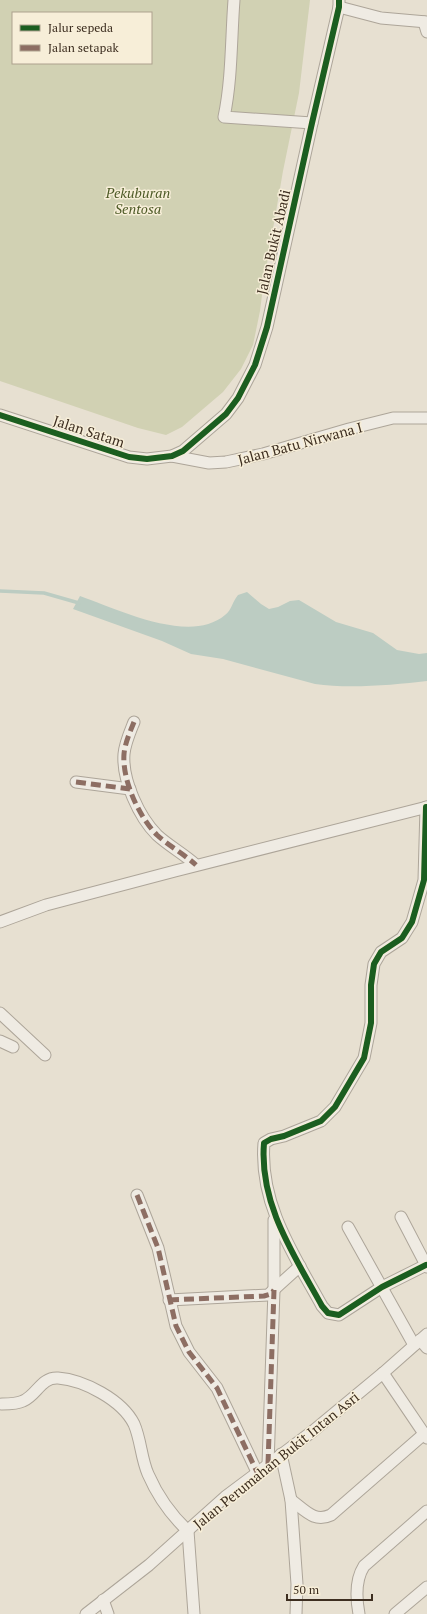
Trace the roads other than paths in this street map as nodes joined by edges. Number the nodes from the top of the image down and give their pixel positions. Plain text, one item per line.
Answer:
1 (234, 0) edge
2 (339, 3) edge
3 (426, 25) edge
4 (312, 123) junction
5 (0, 415) edge
6 (427, 418) edge
7 (172, 456) junction
8 (134, 722) dead end
9 (76, 782) dead end
10 (130, 789) junction
11 (427, 807) edge
12 (196, 865) junction
13 (425, 881) edge
14 (0, 922) edge
15 (0, 1012) edge
16 (0, 1041) edge
17 (13, 1046) dead end
18 (45, 1055) dead end
19 (137, 1195) dead end
20 (274, 1212) junction
21 (401, 1217) dead end
22 (348, 1227) dead end
23 (300, 1266) junction
24 (426, 1266) edge
25 (382, 1287) junction
26 (274, 1290) junction
27 (169, 1300) junction
28 (422, 1342) edge
29 (383, 1373) junction
30 (2, 1404) dead end
31 (426, 1436) edge
32 (281, 1454) junction
33 (268, 1464) junction
34 (257, 1472) junction
35 (291, 1500) junction
36 (427, 1511) edge
37 (188, 1531) junction
38 (427, 1587) edge
39 (103, 1600) junction
40 (86, 1614) edge
41 (108, 1614) edge
42 (194, 1614) edge
43 (296, 1614) edge
44 (359, 1614) edge
45 (395, 1614) edge

1 - 4 street
2 - 3 street
2 - 4 street, Jalan Bukit Abadi
4 - 7 street, Jalan Bukit Abadi
5 - 7 street, Jalan Satam
6 - 7 street, Jalan Batu Nirwana I
8 - 10 street
9 - 10 street
10 - 12 street
11 - 12 street
11 - 13 street
12 - 14 street
13 - 20 street
15 - 18 street
16 - 17 street
19 - 27 street
20 - 23 street
20 - 26 street
21 - 24 street
22 - 25 street
23 - 25 street
23 - 26 street
24 - 25 street
25 - 28 street
26 - 27 street
26 - 33 street
27 - 34 street
28 - 29 street, Jalan Perumahan Bukit Intan Asri
29 - 31 street
29 - 32 street, Jalan Perumahan Bukit Intan Asri
30 - 37 street
31 - 35 street
32 - 33 street, Jalan Perumahan Bukit Intan Asri
32 - 35 street
33 - 34 street, Jalan Perumahan Bukit Intan Asri
34 - 37 street, Jalan Perumahan Bukit Intan Asri
35 - 43 street
36 - 44 street
37 - 39 street, Jalan Perumahan Bukit Intan Asri
37 - 42 street
38 - 45 street
39 - 40 street, Jalan Perumahan Bukit Intan Asri
39 - 41 street

